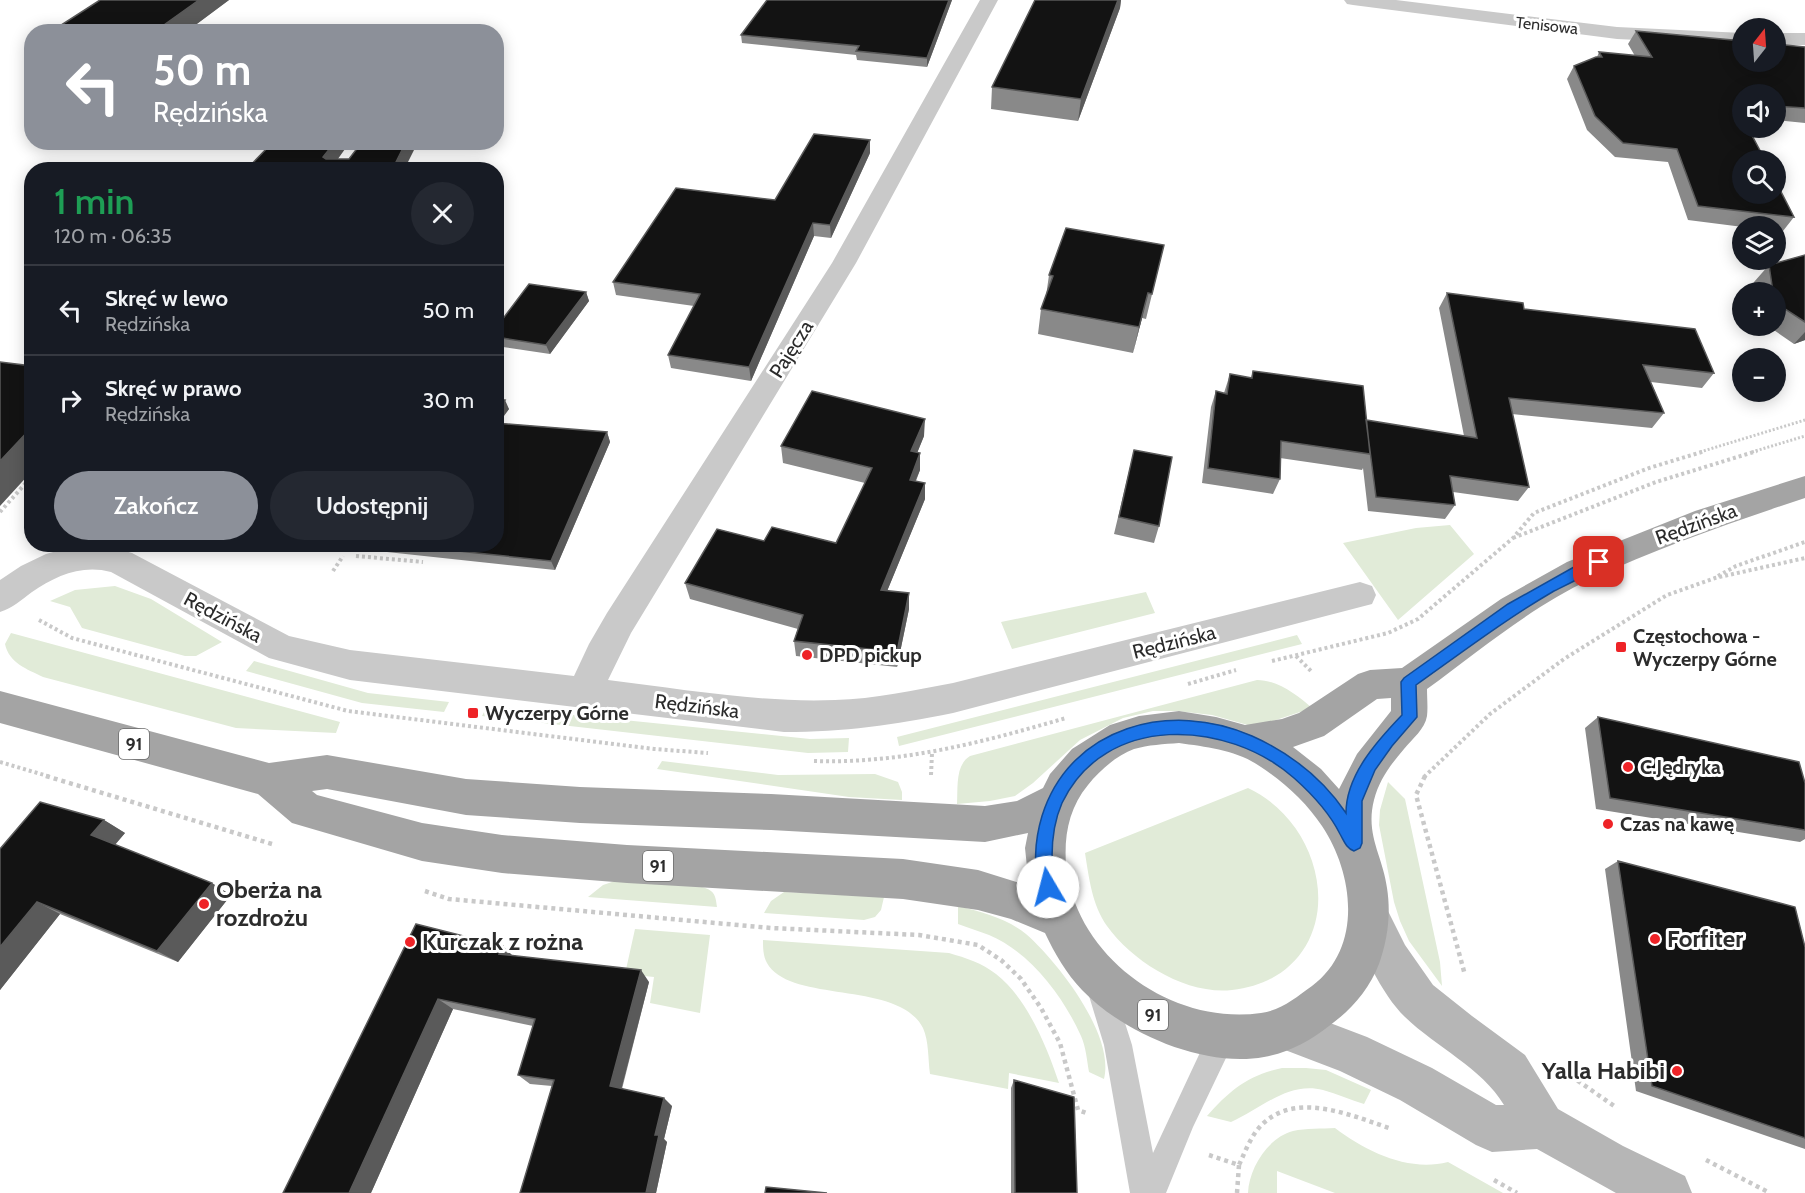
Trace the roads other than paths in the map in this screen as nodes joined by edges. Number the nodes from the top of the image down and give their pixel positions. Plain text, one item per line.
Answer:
1 (989, 0) edge
2 (1353, 0) edge
3 (1732, 38) edge
4 (1786, 39) edge
5 (1805, 39) edge
6 (1805, 487) edge
7 (51, 556) edge
8 (1360, 595) dead end
9 (0, 599) edge
10 (1409, 682) junction
11 (585, 693) junction
12 (0, 707) edge
13 (1246, 741) junction
14 (269, 780) junction
15 (1054, 802) junction
16 (1354, 843) junction
17 (1369, 917) junction
18 (1058, 918) junction
19 (1096, 974) junction
20 (1288, 1029) junction
21 (1222, 1037) junction
22 (1542, 1125) junction
23 (1145, 1193) edge
24 (1151, 1193) edge
25 (1668, 1193) edge

1 - 11 street, Pajęcza
2 - 3 street, Tenisowa
4 - 5 street
6 - 10 main road, Rędzińska
7 - 9 street, Rędzińska
7 - 11 street, Rędzińska
8 - 11 street, Rędzińska
10 - 13 main road, 91
10 - 16 main road, 91
12 - 14 main road, 91
13 - 15 main road, 91
13 - 16 main road, 91
14 - 15 main road, 91
14 - 18 main road, 91
15 - 18 main road, 91
16 - 17 main road, 91
17 - 20 main road, 91
17 - 22 main road
18 - 19 main road, 91
19 - 21 main road, 91
19 - 23 lane
20 - 21 main road, 91
20 - 22 main road
21 - 24 lane
22 - 25 main road

